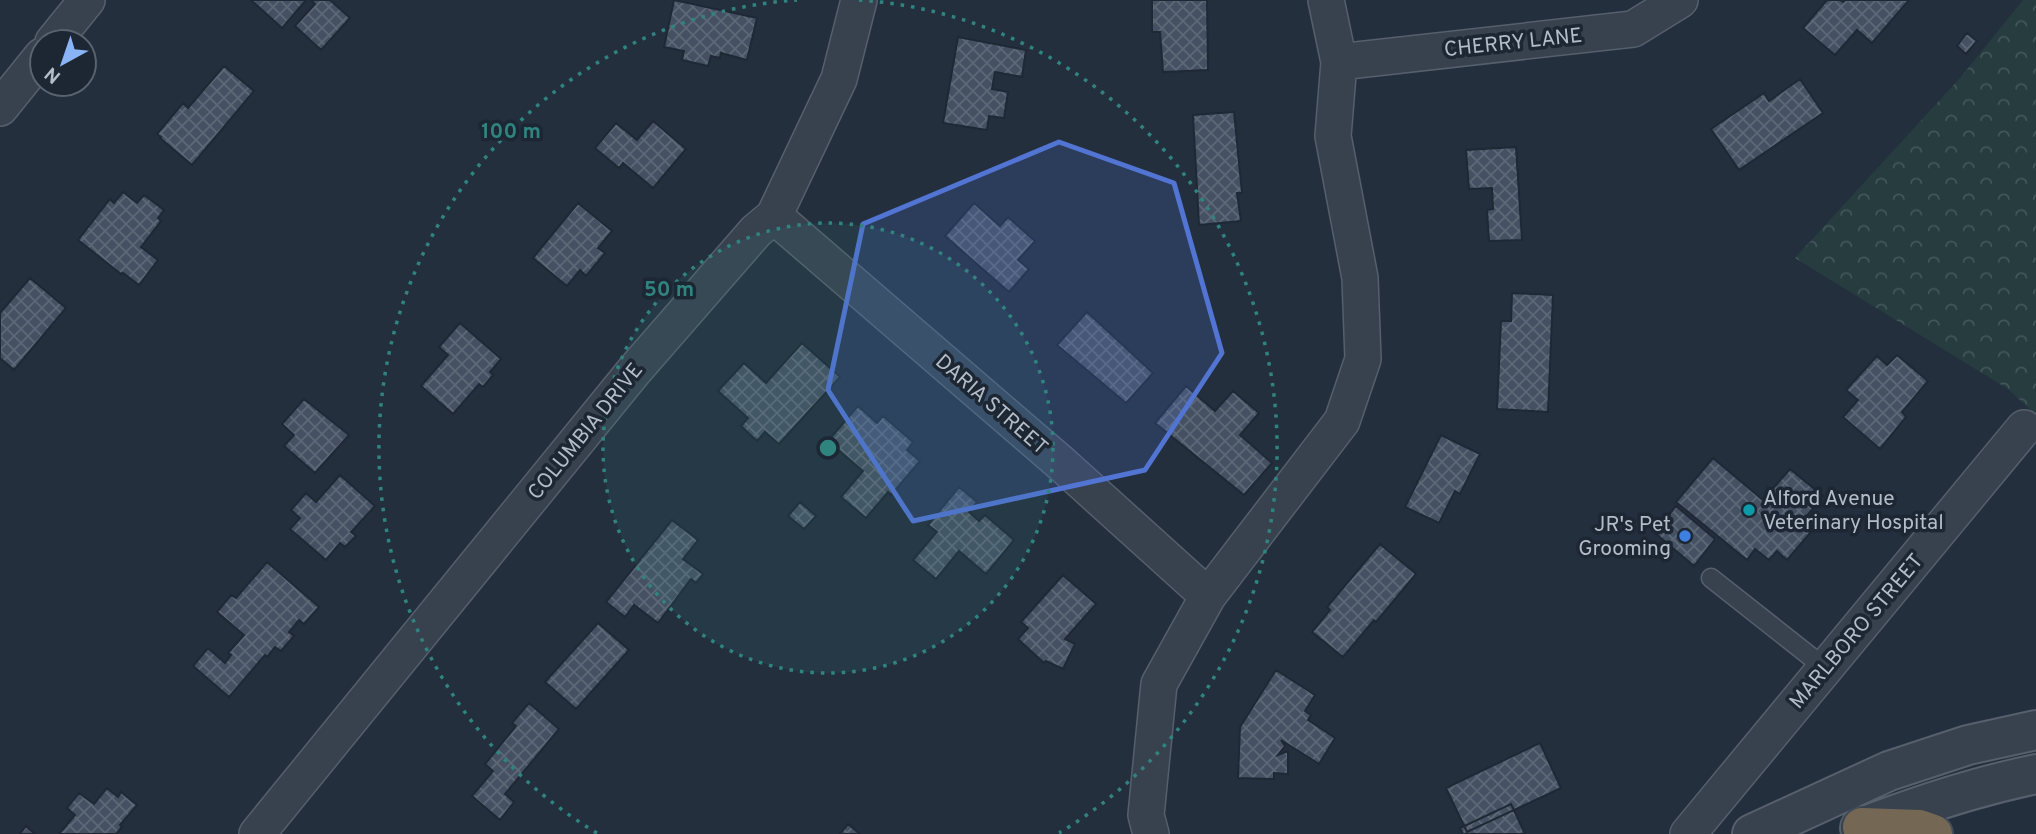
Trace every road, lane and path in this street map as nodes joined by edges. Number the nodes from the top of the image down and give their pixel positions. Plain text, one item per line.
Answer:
1 (87, 0) edge
2 (859, 0) edge
3 (1326, 0) edge
4 (1680, 0) edge
5 (64, 28) edge
6 (1339, 62) junction
7 (28, 73) edge
8 (0, 108) edge
9 (774, 216) junction
10 (2024, 428) dead end
11 (1711, 578) dead end
12 (1208, 596) junction
13 (1825, 668) junction
14 (2036, 730) edge
15 (2036, 774) edge
16 (1854, 831) edge
17 (257, 834) edge
18 (1151, 834) edge
19 (1688, 834) edge
20 (1752, 834) edge
21 (1933, 834) edge

1 - 5 street
2 - 9 street, COLUMBIA DRIVE
3 - 6 street
4 - 6 street, CHERRY LANE
6 - 12 street
7 - 8 street
9 - 12 street, DARIA STREET
9 - 17 street, COLUMBIA DRIVE
10 - 13 street, MARLBORO STREET
11 - 13 lane
12 - 18 street
13 - 19 street, MARLBORO STREET
14 - 20 street
15 - 16 street
16 - 21 highway

